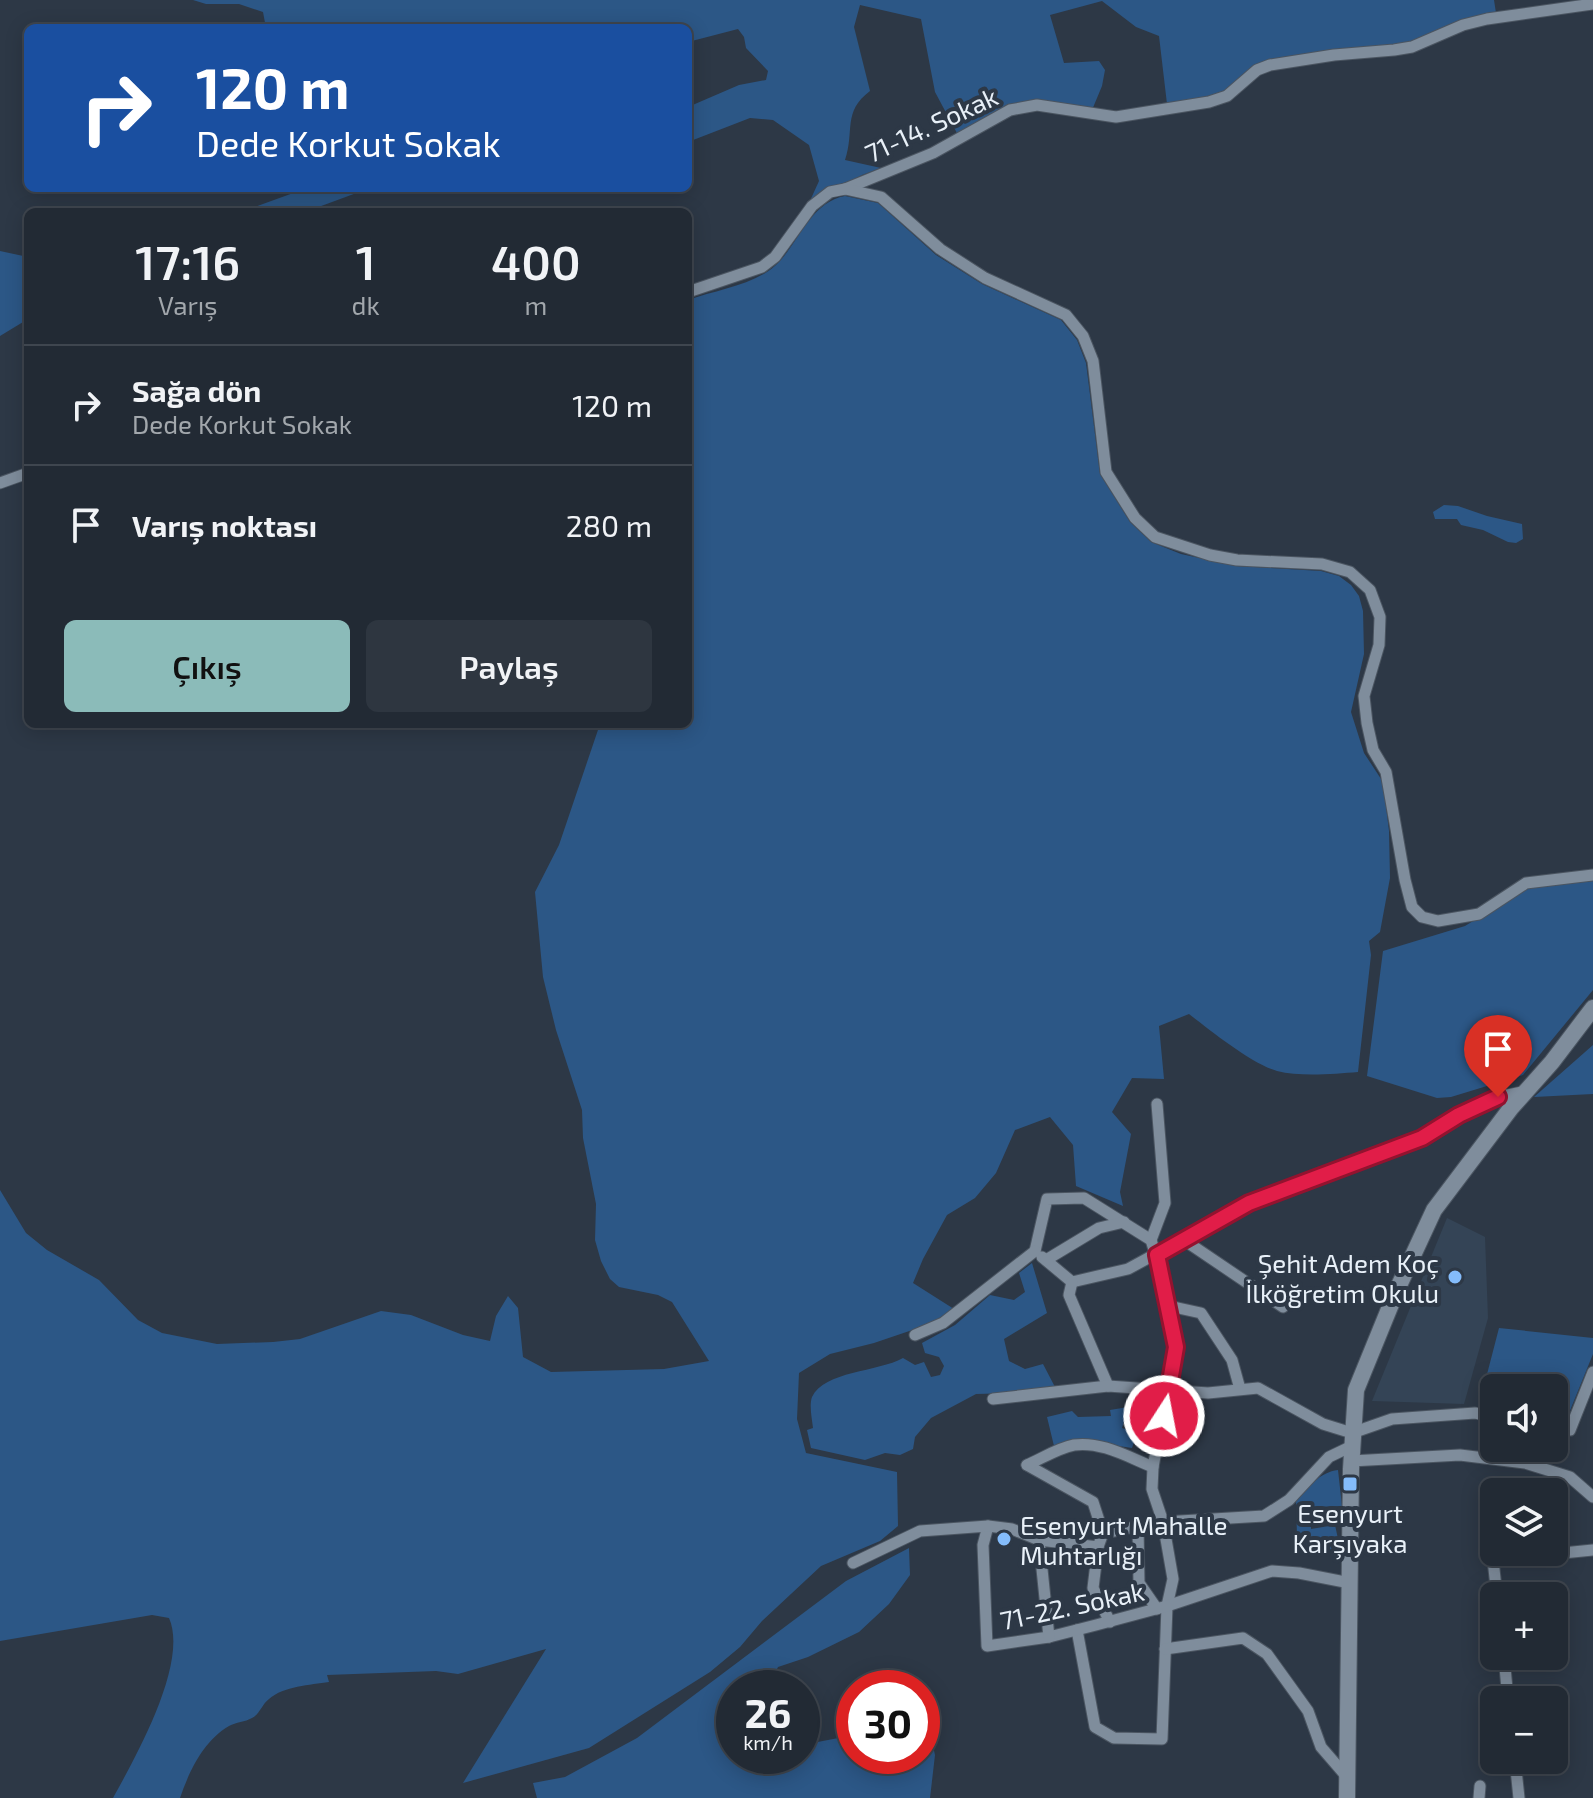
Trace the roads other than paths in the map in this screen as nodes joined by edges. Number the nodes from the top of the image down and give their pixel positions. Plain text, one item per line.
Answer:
1 (1593, 4) edge
2 (845, 189) junction
3 (692, 291) edge
4 (24, 474) edge
5 (0, 483) edge
6 (1593, 875) edge
7 (1593, 1008) edge
8 (1527, 1091) junction
9 (1157, 1104) dead end
10 (1124, 1222) junction
11 (1151, 1240) junction
12 (1184, 1240) junction
13 (1035, 1251) junction
14 (1157, 1255) junction
15 (1046, 1260) junction
16 (1072, 1282) junction
17 (1169, 1306) junction
18 (1283, 1307) dead end
19 (915, 1335) dead end
20 (1593, 1372) edge
21 (1108, 1386) junction
22 (1240, 1389) junction
23 (1169, 1390) junction
24 (993, 1399) dead end
25 (1480, 1414) edge
26 (1568, 1430) edge
27 (1352, 1447) junction
28 (1153, 1467) junction
29 (1593, 1497) edge
30 (1163, 1522) junction
31 (988, 1526) junction
32 (1138, 1526) junction
33 (1103, 1533) junction
34 (1039, 1540) junction
35 (1098, 1547) junction
36 (1593, 1550) edge
37 (853, 1563) dead end
38 (1495, 1582) edge
39 (1350, 1583) junction
40 (1162, 1608) junction
41 (1110, 1622) junction
42 (1077, 1630) junction
43 (1049, 1637) junction
44 (1165, 1649) junction
45 (1516, 1774) edge
46 (1347, 1777) junction
47 (1347, 1798) edge
48 (1519, 1798) edge

1 - 2 street, 71-14. Sokak
2 - 3 street, 71-14. Sokak
2 - 6 street
4 - 5 street
7 - 8 street
8 - 12 street
8 - 27 street
9 - 11 street
10 - 11 street
10 - 13 street
10 - 15 street
11 - 14 street
12 - 14 street
12 - 18 street
13 - 15 street
13 - 19 street
14 - 16 street
14 - 17 street
15 - 16 street
16 - 21 street
17 - 22 street
17 - 23 street
20 - 26 street
21 - 23 street
21 - 24 street
22 - 23 street
22 - 27 street
23 - 28 street
25 - 27 street
27 - 29 street
27 - 30 street
27 - 39 street
28 - 30 street
28 - 33 street
30 - 32 street
30 - 40 street
31 - 34 street
31 - 37 street
31 - 43 street, 71-22. Sokak
32 - 33 street
32 - 40 street
33 - 35 street
34 - 35 street
34 - 43 street
35 - 41 street
36 - 38 street
39 - 40 street, 71-22. Sokak
39 - 46 street
40 - 41 street, 71-22. Sokak
40 - 44 street
41 - 42 street, 71-22. Sokak
42 - 43 street, 71-22. Sokak
42 - 44 street
44 - 46 street
45 - 48 street
46 - 47 street

